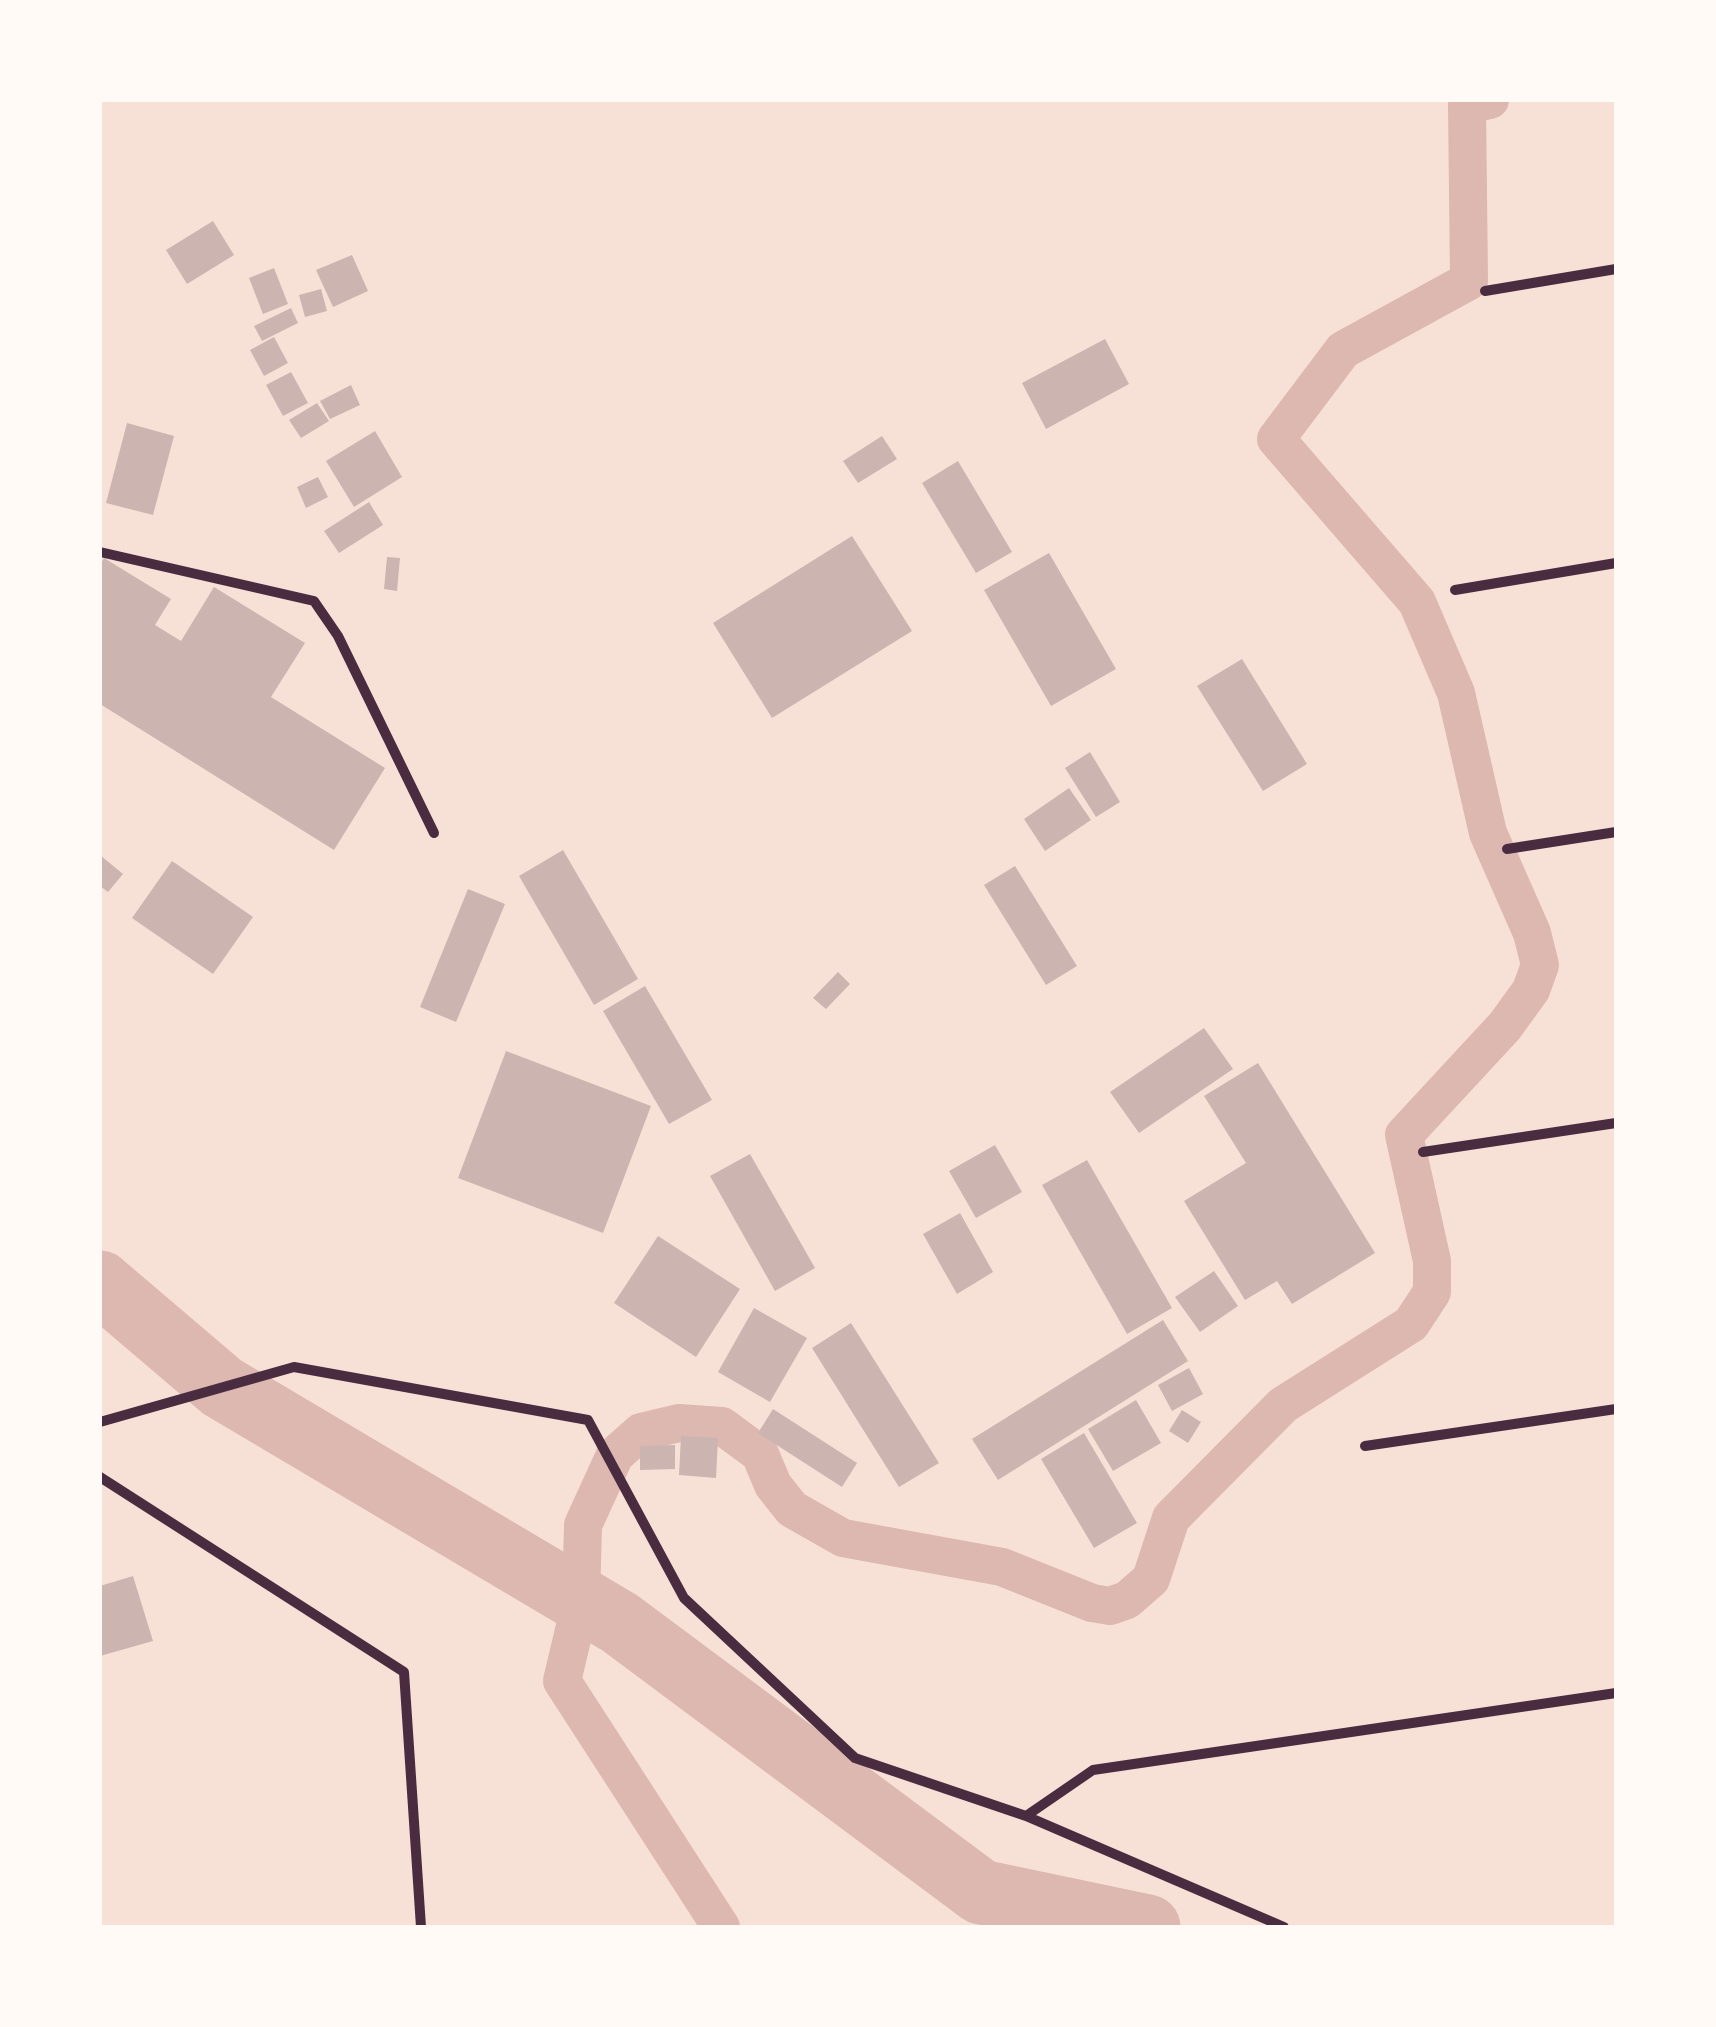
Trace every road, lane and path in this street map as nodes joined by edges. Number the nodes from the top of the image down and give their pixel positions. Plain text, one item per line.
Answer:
1 (1616, 269) edge
2 (1485, 291) dead end
3 (100, 552) edge
4 (1616, 563) edge
5 (1455, 590) dead end
6 (1616, 832) edge
7 (434, 833) dead end
8 (1507, 848) dead end
9 (1616, 1123) edge
10 (1424, 1152) dead end
11 (1616, 1409) edge
12 (100, 1422) edge
13 (1365, 1446) dead end
14 (100, 1477) edge
15 (1616, 1692) edge
16 (1026, 1816) junction
17 (421, 1927) edge
18 (1284, 1927) edge

1 - 2 street
3 - 7 street
4 - 5 street
6 - 8 street
9 - 10 street
11 - 13 street
12 - 16 street
14 - 17 street
15 - 16 street
16 - 18 street

